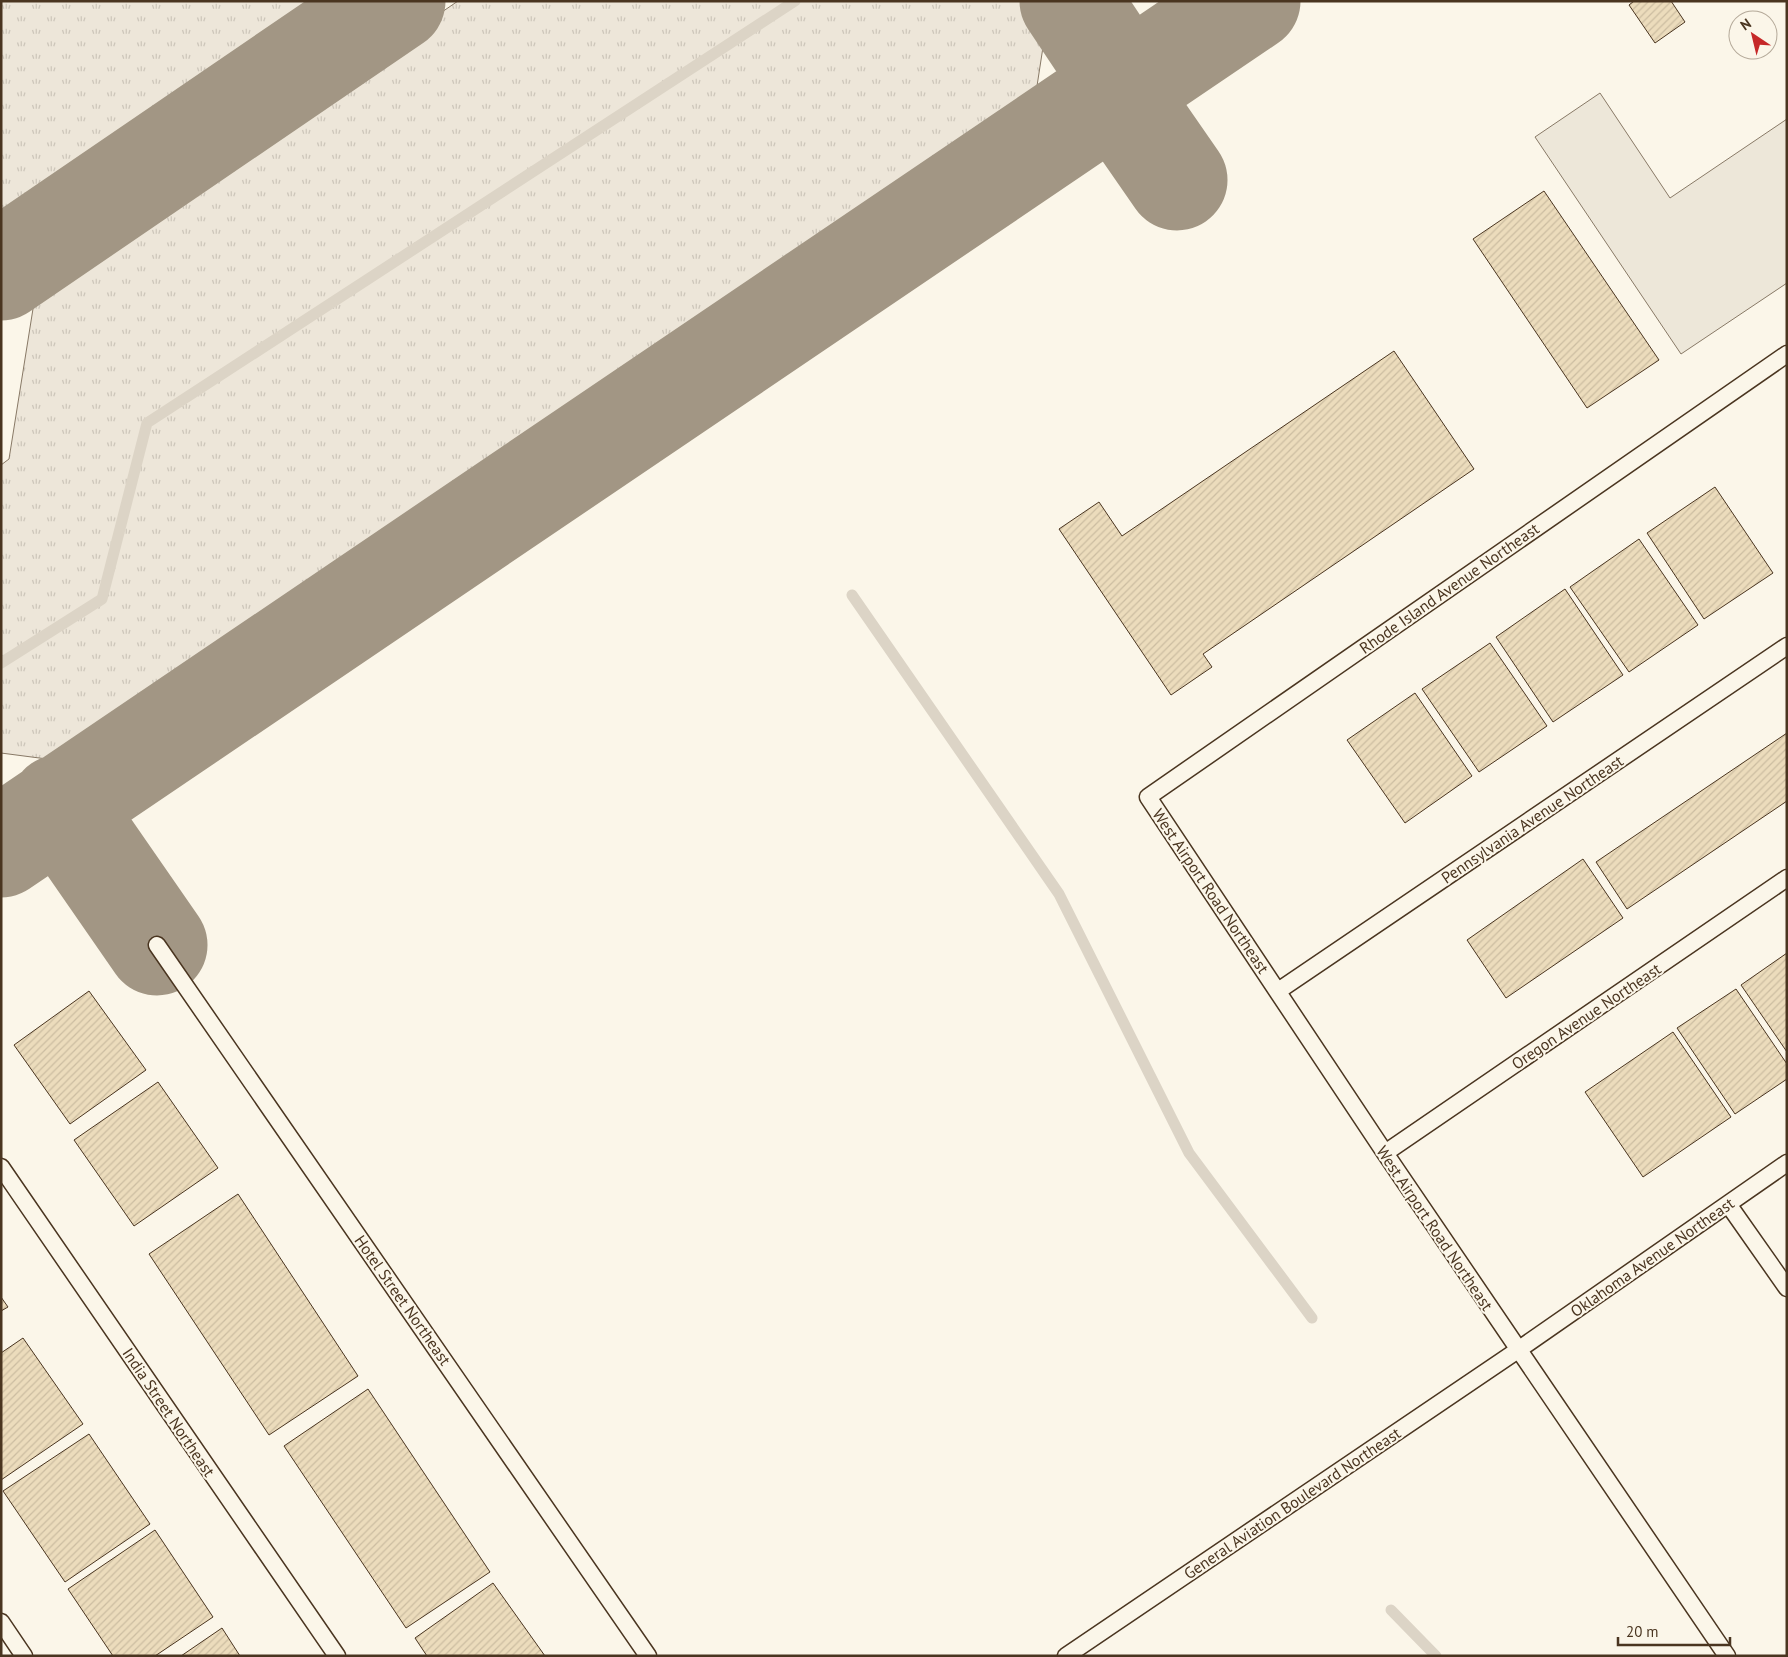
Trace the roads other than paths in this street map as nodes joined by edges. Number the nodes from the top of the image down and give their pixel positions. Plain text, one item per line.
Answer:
1 (1787, 354) edge
2 (1787, 646) edge
3 (1148, 797) joint
4 (1787, 878) edge
5 (157, 945) dead end
6 (1278, 992) junction
7 (1384, 1153) junction
8 (1787, 1163) edge
9 (1, 1167) edge
10 (1728, 1204) junction
11 (1787, 1288) edge
12 (1518, 1350) junction
13 (1, 1622) edge
14 (24, 1656) edge
15 (337, 1656) edge
16 (648, 1656) edge
17 (1066, 1656) edge
18 (1727, 1656) edge

1 - 3 lane, Rhode Island Avenue Northeast
2 - 6 lane, Pennsylvania Avenue Northeast
3 - 6 lane, West Airport Road Northeast
4 - 7 lane, Oregon Avenue Northeast
5 - 16 lane, Hotel Street Northeast
6 - 7 lane, West Airport Road Northeast
7 - 12 lane, West Airport Road Northeast
8 - 10 lane, Oklahoma Avenue Northeast
9 - 15 lane, India Street Northeast
10 - 11 lane
10 - 12 lane, Oklahoma Avenue Northeast
12 - 17 lane, General Aviation Boulevard Northeast
12 - 18 lane, West Airport Road Northeast
13 - 14 lane

